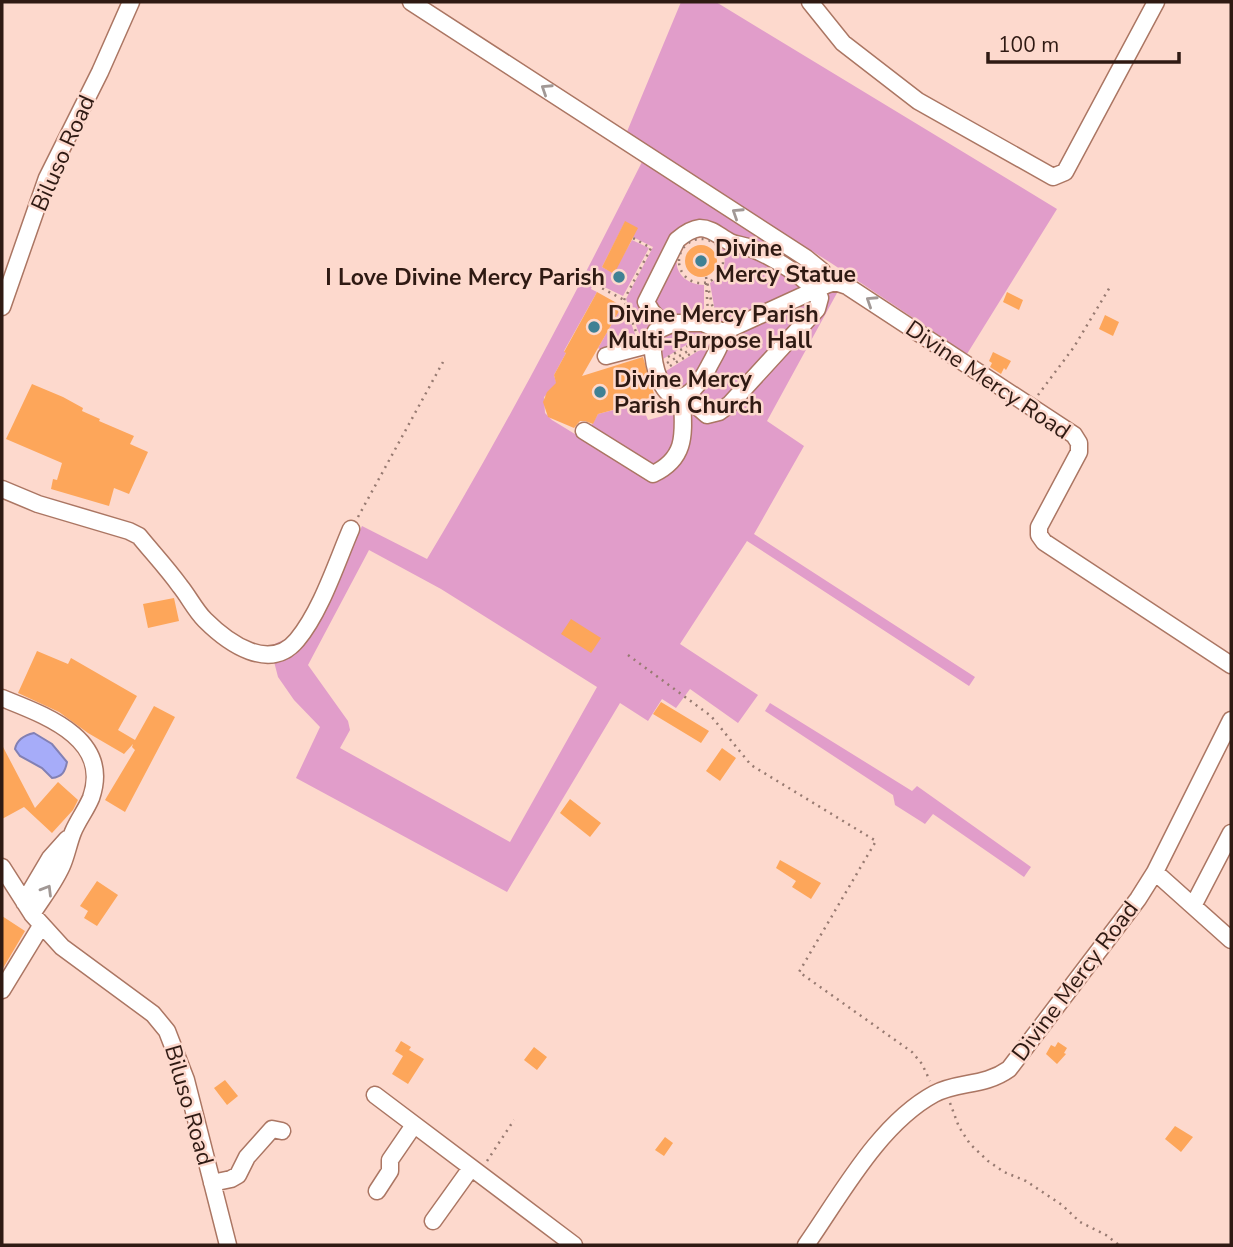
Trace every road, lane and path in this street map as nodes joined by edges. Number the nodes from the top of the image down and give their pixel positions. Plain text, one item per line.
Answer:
1 (131, 2) edge
2 (411, 2) edge
3 (810, 2) edge
4 (1156, 2) edge
5 (632, 238) dead end
6 (707, 283) junction
7 (596, 285) dead end
8 (821, 287) junction
9 (1110, 287) dead end
10 (624, 300) junction
11 (2, 307) edge
12 (665, 325) junction
13 (716, 328) junction
14 (692, 343) dead end
15 (706, 345) dead end
16 (647, 346) junction
17 (606, 356) dead end
18 (443, 362) dead end
19 (680, 395) junction
20 (637, 403) dead end
21 (1030, 406) junction
22 (584, 431) dead end
23 (2, 489) edge
24 (351, 529) joint
25 (628, 656) dead end
26 (1231, 666) edge
27 (2, 698) edge
28 (1231, 720) edge
29 (1231, 833) edge
30 (2, 867) edge
31 (1155, 872) junction
32 (1194, 906) junction
33 (33, 914) junction
34 (1231, 940) edge
35 (2, 990) edge
36 (941, 1091) junction
37 (374, 1095) dead end
38 (514, 1120) dead end
39 (414, 1125) junction
40 (282, 1131) dead end
41 (476, 1172) junction
42 (212, 1183) junction
43 (377, 1191) dead end
44 (433, 1221) dead end
45 (228, 1245) edge
46 (574, 1245) edge
47 (806, 1245) edge
48 (1119, 1245) edge

1 - 11 street, Biluso Road
8 -> 2 street
3 - 4 street
5 - 10 path
6 - 6 path
6 - 13 path
6 - 13 path
7 - 10 path
8 - 12 street
8 - 13 street
8 - 19 street
21 -> 8 street, Divine Mercy Road
9 - 21 path
10 - 16 path
12 - 13 street
12 - 16 street
13 - 19 street
14 - 15 path
16 - 17 street
16 - 19 street
18 - 24 path
19 - 20 path
19 - 22 street
21 - 26 street, Divine Mercy Road
23 - 24 street
25 - 36 path
27 - 33 street
28 - 31 street, Divine Mercy Road
29 - 32 street
30 - 33 street, Biluso Road
31 - 32 street
31 - 36 street, Divine Mercy Road
32 - 34 street
33 - 35 street
33 - 42 street, Biluso Road
36 - 47 street, Divine Mercy Road
36 - 48 path
37 - 39 street
38 - 41 path
39 - 41 street
39 - 43 street
40 - 42 street
41 - 44 street
41 - 46 street
42 - 45 street, Biluso Road

